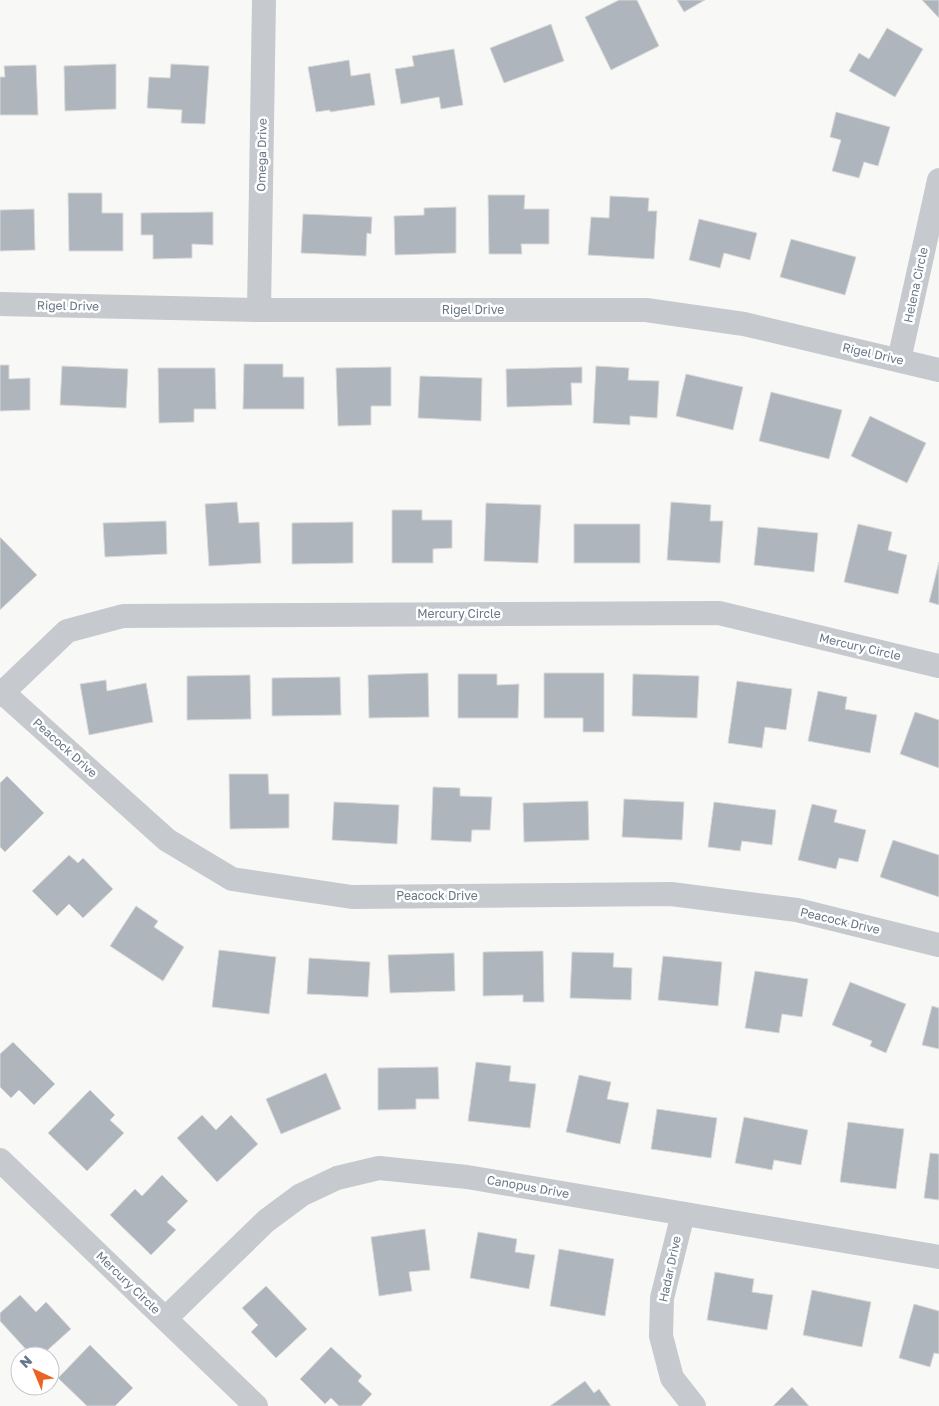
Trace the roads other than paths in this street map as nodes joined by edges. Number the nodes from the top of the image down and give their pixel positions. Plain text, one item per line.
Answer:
1 (264, 0) edge
2 (939, 180) edge
3 (0, 304) edge
4 (259, 310) junction
5 (899, 360) junction
6 (939, 370) edge
7 (939, 666) edge
8 (1, 692) edge
9 (939, 944) edge
10 (0, 1160) edge
11 (683, 1214) junction
12 (939, 1257) edge
13 (166, 1318) junction
14 (256, 1406) edge
15 (694, 1406) edge

1 - 4 street, Omega Drive
2 - 5 street, Helena Circle
3 - 4 street, Rigel Drive
4 - 5 street, Rigel Drive
5 - 6 street, Rigel Drive
7 - 8 street, Mercury Circle
8 - 9 street, Peacock Drive
10 - 13 street, Mercury Circle
11 - 12 street, Canopus Drive
11 - 13 street, Canopus Drive
11 - 15 street, Hadar Drive
13 - 14 street, Mercury Circle

